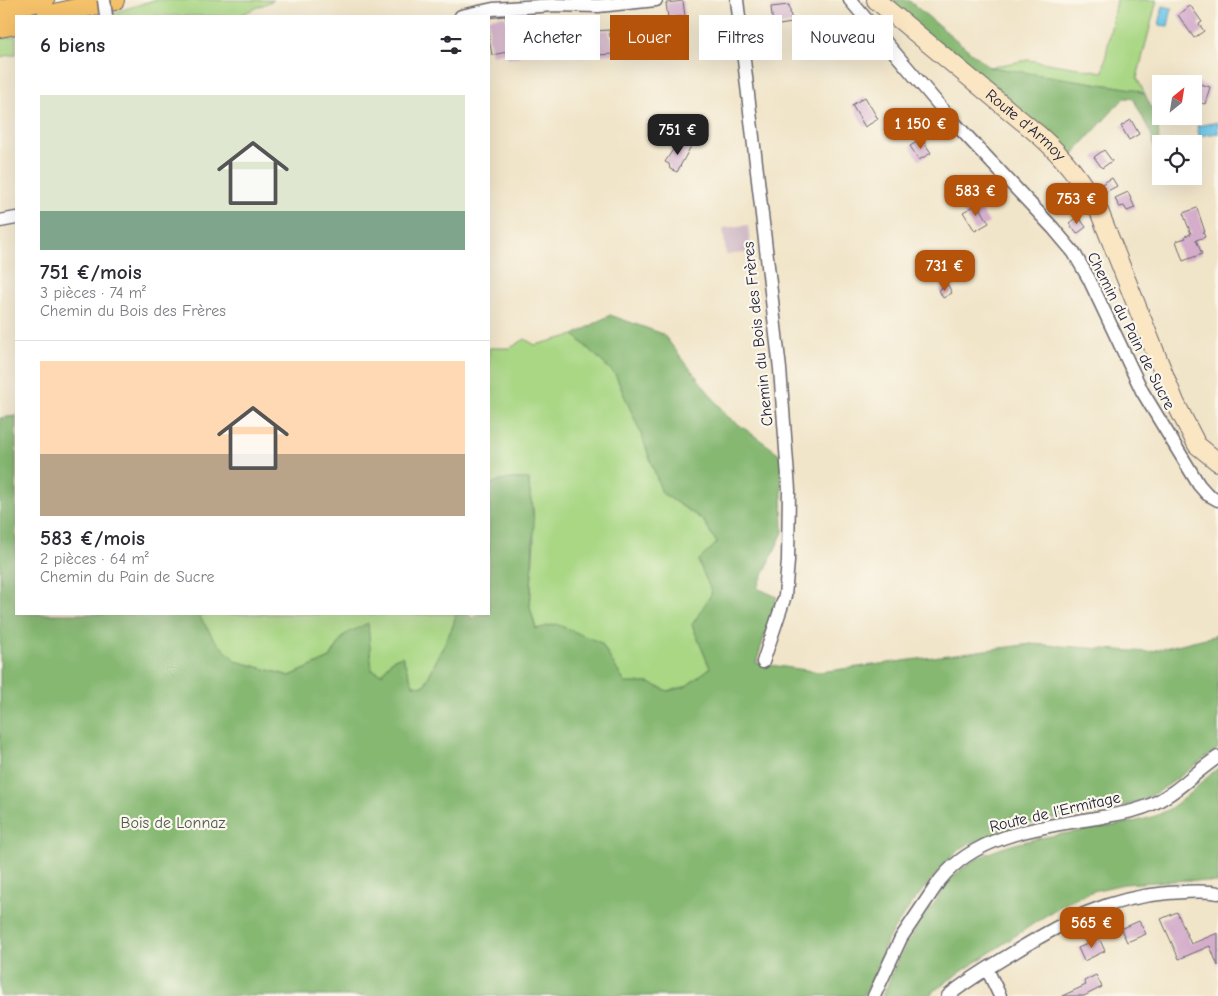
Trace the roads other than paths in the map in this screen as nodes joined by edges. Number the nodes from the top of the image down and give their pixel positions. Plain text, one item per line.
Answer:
1 (44, 0) edge
2 (104, 0) edge
3 (114, 0) edge
4 (656, 0) edge
5 (737, 0) edge
6 (850, 0) edge
7 (876, 0) edge
8 (0, 10) edge
9 (51, 15) edge
10 (106, 15) edge
11 (466, 15) edge
12 (15, 24) edge
13 (0, 27) edge
14 (15, 218) edge
15 (0, 221) edge
16 (1187, 425) junction
17 (1218, 451) edge
18 (1218, 462) edge
19 (1218, 500) edge
20 (764, 662) dead end
21 (1218, 757) edge
22 (1218, 894) edge
23 (987, 969) junction
24 (874, 996) edge
25 (948, 996) edge
26 (1000, 996) edge

1 - 8 highway
2 - 10 street, bridge
3 - 9 highway
4 - 11 street
5 - 20 street, Chemin du Bois des Frères
6 - 19 street, Chemin du Pain de Sucre
7 - 16 main road, Route d'Armoy
12 - 13 highway
14 - 15 street
16 - 17 main road, Route d'Armoy
16 - 18 main road, Route d'Armoy
21 - 24 street, Route de l'Ermitage
22 - 23 street
23 - 25 street
23 - 26 street

